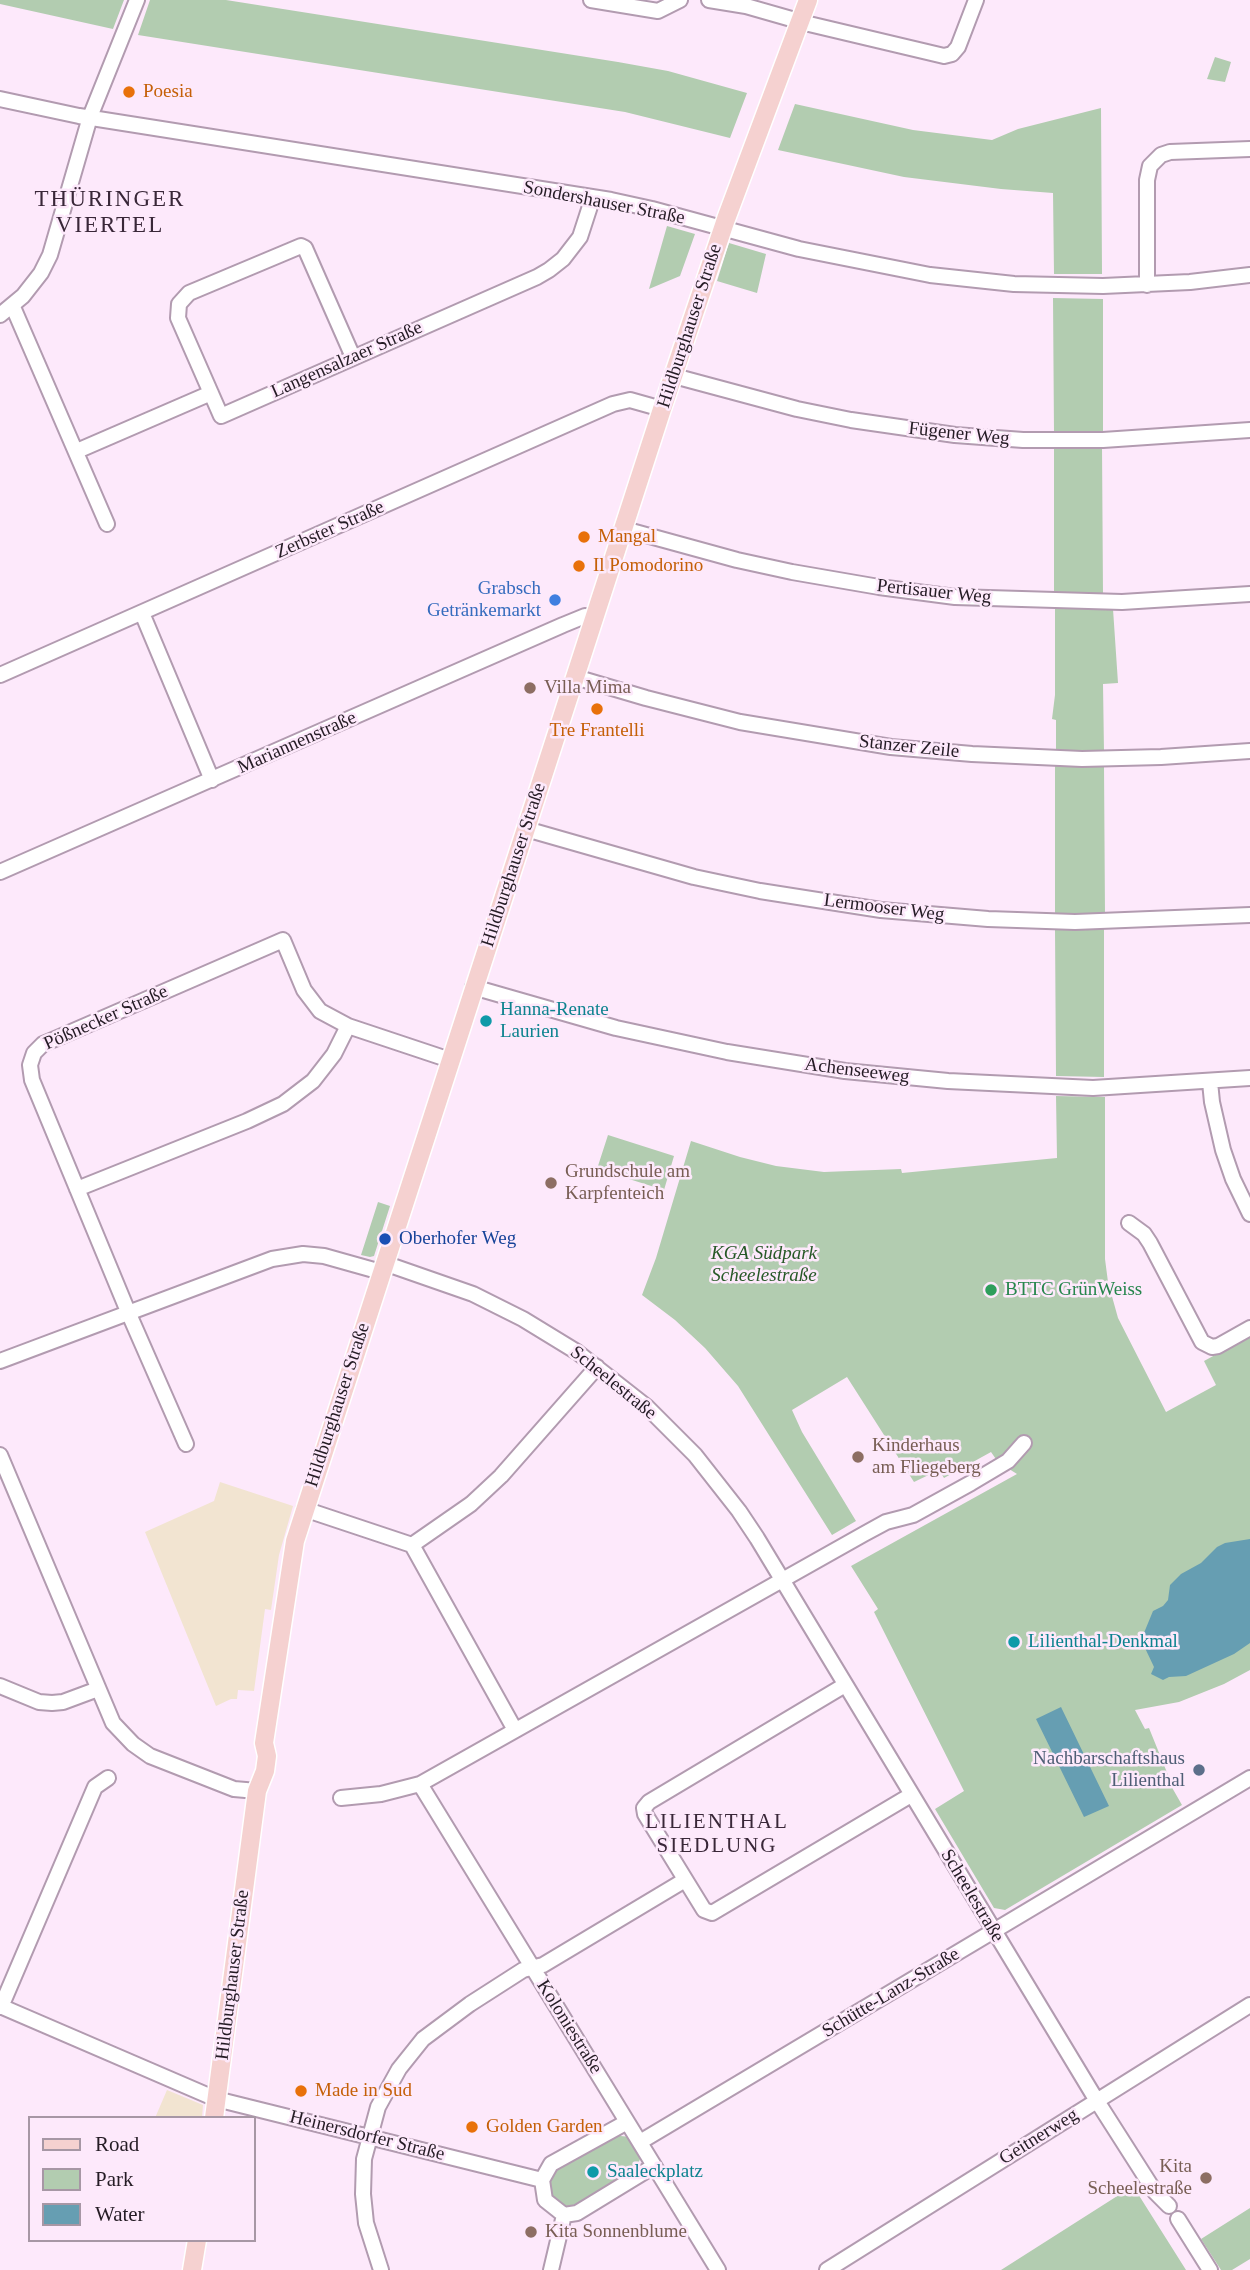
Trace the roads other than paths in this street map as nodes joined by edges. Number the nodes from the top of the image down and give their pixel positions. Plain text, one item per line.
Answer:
1 (137, 0) edge
2 (590, 0) edge
3 (680, 0) edge
4 (709, 0) edge
5 (808, 0) edge
6 (976, 0) edge
7 (800, 22) junction
8 (0, 99) edge
9 (90, 117) junction
10 (1250, 149) edge
11 (593, 197) junction
12 (722, 229) junction
13 (1250, 275) edge
14 (1147, 285) junction
15 (13, 307) junction
16 (0, 316) edge
17 (353, 358) junction
18 (674, 376) junction
19 (211, 393) junction
20 (662, 409) junction
21 (1250, 430) edge
22 (77, 452) junction
23 (107, 524) dead end
24 (624, 529) junction
25 (1250, 594) edge
26 (142, 612) junction
27 (593, 618) junction
28 (0, 675) edge
29 (575, 677) junction
30 (1250, 751) edge
31 (212, 780) junction
32 (526, 829) junction
33 (0, 872) edge
34 (1250, 915) edge
35 (473, 987) junction
36 (348, 1026) junction
37 (450, 1060) junction
38 (1250, 1078) edge
39 (1210, 1082) junction
40 (77, 1189) junction
41 (1250, 1214) edge
42 (1129, 1223) dead end
43 (383, 1267) junction
44 (129, 1314) junction
45 (1250, 1328) edge
46 (0, 1361) edge
47 (597, 1367) junction
48 (1024, 1443) dead end
49 (186, 1444) dead end
50 (0, 1455) edge
51 (304, 1509) junction
52 (412, 1545) junction
53 (782, 1580) junction
54 (845, 1685) junction
55 (0, 1686) edge
56 (98, 1689) junction
57 (515, 1730) junction
58 (108, 1778) dead end
59 (1250, 1778) edge
60 (420, 1784) junction
61 (257, 1791) junction
62 (911, 1795) junction
63 (341, 1798) dead end
64 (685, 1880) junction
65 (994, 1931) junction
66 (532, 1967) junction
67 (1250, 2005) edge
68 (1, 2006) edge
69 (216, 2099) junction
70 (1097, 2101) junction
71 (214, 2116) edge
72 (627, 2122) junction
73 (369, 2136) junction
74 (640, 2142) junction
75 (654, 2166) junction
76 (542, 2180) junction
77 (1169, 2206) dead end
78 (564, 2215) junction
79 (1178, 2219) dead end
80 (197, 2242) edge
81 (192, 2270) edge
82 (381, 2270) edge
83 (551, 2270) edge
84 (718, 2270) edge
85 (827, 2270) edge
86 (1210, 2270) edge

1 - 9 street
2 - 3 street
4 - 7 street
5 - 7 main road, Hildburghauser Straße
6 - 7 street
7 - 12 main road, Hildburghauser Straße
8 - 9 street, Sondershauser Straße
9 - 11 street, Sondershauser Straße
9 - 15 street
10 - 14 street
11 - 12 street, Sondershauser Straße
11 - 17 street, Langensalzaer Straße
12 - 14 street, Sondershauser Straße
12 - 18 main road, Hildburghauser Straße
13 - 14 street, Sondershauser Straße
15 - 16 street
15 - 22 street
17 - 19 street, Langensalzaer Straße
17 - 19 street
18 - 20 main road, Hildburghauser Straße
18 - 21 street, Fügener Weg
19 - 22 street
20 - 24 main road, Hildburghauser Straße
20 - 26 street, Zerbster Straße
22 - 23 street
24 - 25 street, Pertisauer Weg
24 - 27 main road, Hildburghauser Straße
26 - 28 street, Zerbster Straße
26 - 31 street
27 - 29 main road, Hildburghauser Straße
27 - 31 street, Mariannenstraße
29 - 30 street, Stanzer Zeile
29 - 32 main road, Hildburghauser Straße
31 - 33 street, Mariannenstraße
32 - 34 street, Lermooser Weg
32 - 35 main road, Hildburghauser Straße
35 - 37 main road, Hildburghauser Straße
35 - 39 street, Achenseeweg
36 - 37 street
36 - 40 street
36 - 40 street, Pößnecker Straße
37 - 43 main road, Hildburghauser Straße
38 - 39 street, Achenseeweg
39 - 41 street
40 - 44 street, Pößnecker Straße
42 - 45 street
43 - 44 street
43 - 47 street, Scheelestraße
43 - 51 main road, Hildburghauser Straße
44 - 46 street
44 - 49 street
47 - 52 street
47 - 53 street, Scheelestraße
48 - 53 street
50 - 56 street
51 - 52 street
51 - 61 main road, Hildburghauser Straße
52 - 57 street
53 - 54 street, Scheelestraße
53 - 57 street
54 - 62 street, Scheelestraße
54 - 64 street
55 - 56 street
56 - 61 street
57 - 60 street
58 - 68 street
59 - 65 street, Schütte-Lanz-Straße
60 - 63 street
60 - 66 street, Koloniestraße
61 - 69 main road, Hildburghauser Straße
62 - 64 street
62 - 65 street, Scheelestraße
64 - 66 street
65 - 70 street, Scheelestraße
65 - 74 street, Schütte-Lanz-Straße
66 - 72 street, Koloniestraße
66 - 73 street
67 - 70 street, Geitnerweg
68 - 69 street, Heinersdorfer Straße
69 - 71 main road, Hildburghauser Straße
69 - 73 street, Heinersdorfer Straße
70 - 77 street, Scheelestraße
70 - 85 street, Geitnerweg
72 - 74 street, Koloniestraße
72 - 76 street
73 - 76 street, Heinersdorfer Straße
73 - 82 street
74 - 75 street, Koloniestraße
75 - 78 street
75 - 84 street, Koloniestraße
76 - 78 street
78 - 83 street
79 - 86 street
80 - 81 main road

